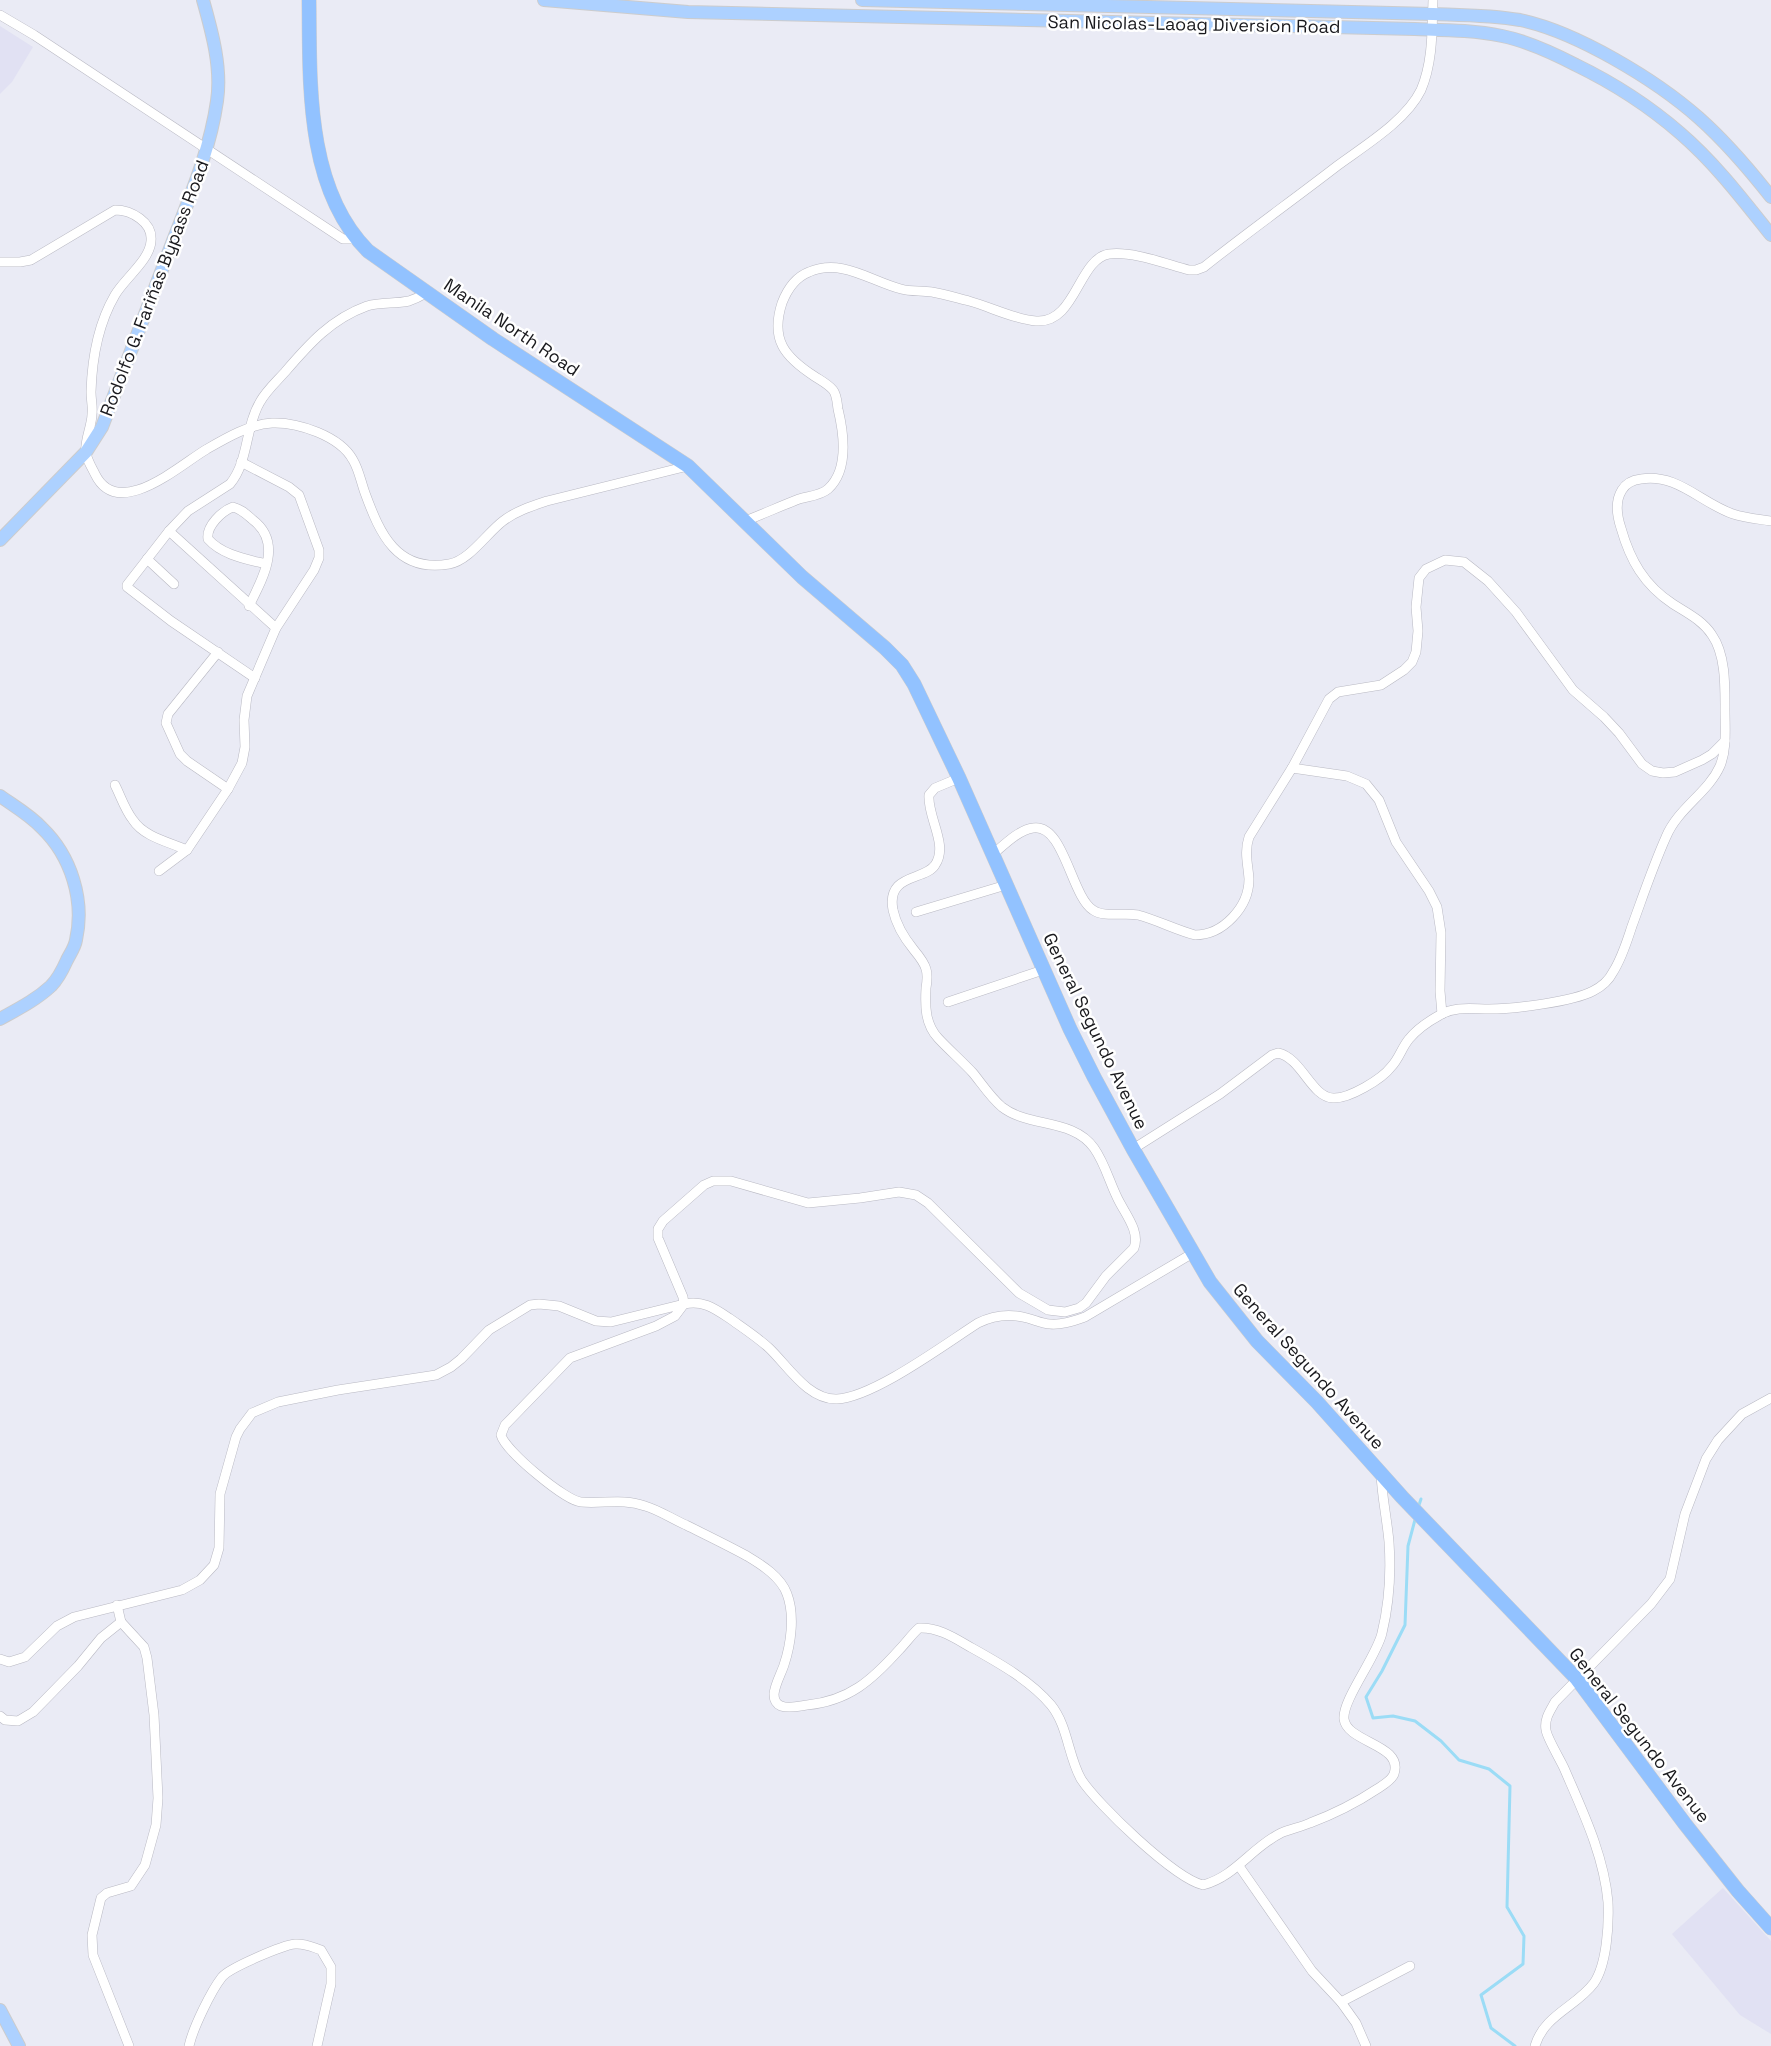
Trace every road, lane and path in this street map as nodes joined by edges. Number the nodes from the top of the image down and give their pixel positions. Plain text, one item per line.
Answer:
1 (203, 0) edge
2 (309, 0) edge
3 (544, 0) edge
4 (862, 0) edge
5 (1433, 0) edge
6 (1433, 14) junction
7 (0, 15) edge
8 (1432, 30) junction
9 (207, 148) junction
10 (1771, 197) edge
11 (1771, 235) edge
12 (356, 239) junction
13 (0, 262) edge
14 (426, 293) junction
15 (250, 428) junction
16 (86, 452) junction
17 (241, 462) junction
18 (688, 466) junction
19 (745, 521) junction
20 (1771, 521) edge
21 (169, 531) junction
22 (0, 540) edge
23 (147, 559) junction
24 (266, 564) junction
25 (174, 584) dead end
26 (250, 606) junction
27 (836, 606) joint
28 (276, 628) junction
29 (218, 652) junction
30 (255, 678) junction
31 (1725, 741) junction
32 (1292, 768) junction
33 (959, 778) junction
34 (115, 785) dead end
35 (228, 789) junction
36 (0, 796) edge
37 (187, 850) junction
38 (992, 855) junction
39 (159, 871) dead end
40 (1006, 885) junction
41 (916, 912) dead end
42 (1043, 970) junction
43 (948, 1002) dead end
44 (1442, 1014) junction
45 (0, 1019) edge
46 (1132, 1150) junction
47 (1193, 1253) junction
48 (684, 1304) junction
49 (1771, 1398) edge
50 (1381, 1474) junction
51 (117, 1605) junction
52 (121, 1622) junction
53 (0, 1660) edge
54 (1577, 1679) junction
55 (0, 1716) edge
56 (1239, 1866) junction
57 (1771, 1928) edge
58 (1410, 1966) dead end
59 (1341, 2002) junction
60 (0, 2010) edge
61 (19, 2046) edge
62 (129, 2046) edge
63 (189, 2046) edge
64 (317, 2046) edge
65 (1366, 2046) edge
66 (1535, 2046) edge

1 - 9 main road, Rodolfo G. Fariñas Bypass Road
2 - 12 highway, Manila North Road
3 - 8 main road, San Nicolas-Laoag Diversion Road
4 - 6 main road, San Nicolas-Laoag Diversion Road
5 - 6 street
6 - 8 street
6 - 10 main road, San Nicolas-Laoag Diversion Road
7 - 9 street
8 - 11 main road, San Nicolas-Laoag Diversion Road
8 - 19 street
9 - 12 street
9 - 16 main road, Rodolfo G. Fariñas Bypass Road
12 - 14 highway, Manila North Road
13 - 16 street
14 - 15 street
14 - 18 highway, Manila North Road
15 - 16 street
15 - 17 street
15 - 18 street
16 - 22 main road, Rodolfo G. Fariñas Bypass Road
17 - 21 street
17 - 28 street
18 - 19 highway, Manila North Road
19 - 27 highway, Manila North Road
20 - 31 street
21 - 23 street
21 - 26 street
23 - 25 street
23 - 29 street
24 - 24 street
24 - 26 street
26 - 28 street
27 - 33 highway, General Segundo Avenue
28 - 30 street
29 - 30 street
29 - 35 street
30 - 35 street
31 - 32 street
31 - 44 street
32 - 38 street
32 - 44 street
33 - 38 highway, General Segundo Avenue
33 - 48 street
34 - 37 street
35 - 37 street
36 - 45 main road
37 - 39 street
38 - 40 highway, General Segundo Avenue
40 - 41 street
40 - 42 highway, General Segundo Avenue
42 - 43 street
42 - 46 highway, General Segundo Avenue
44 - 46 street
46 - 47 highway, General Segundo Avenue
47 - 48 street
47 - 50 highway, General Segundo Avenue
48 - 51 street
48 - 56 street
49 - 54 street
50 - 54 highway, General Segundo Avenue
50 - 56 street
51 - 52 street
51 - 53 street
52 - 55 street
52 - 62 street
54 - 57 highway, General Segundo Avenue
54 - 66 street
56 - 59 street
58 - 59 street
59 - 65 street
60 - 61 main road
63 - 64 street

